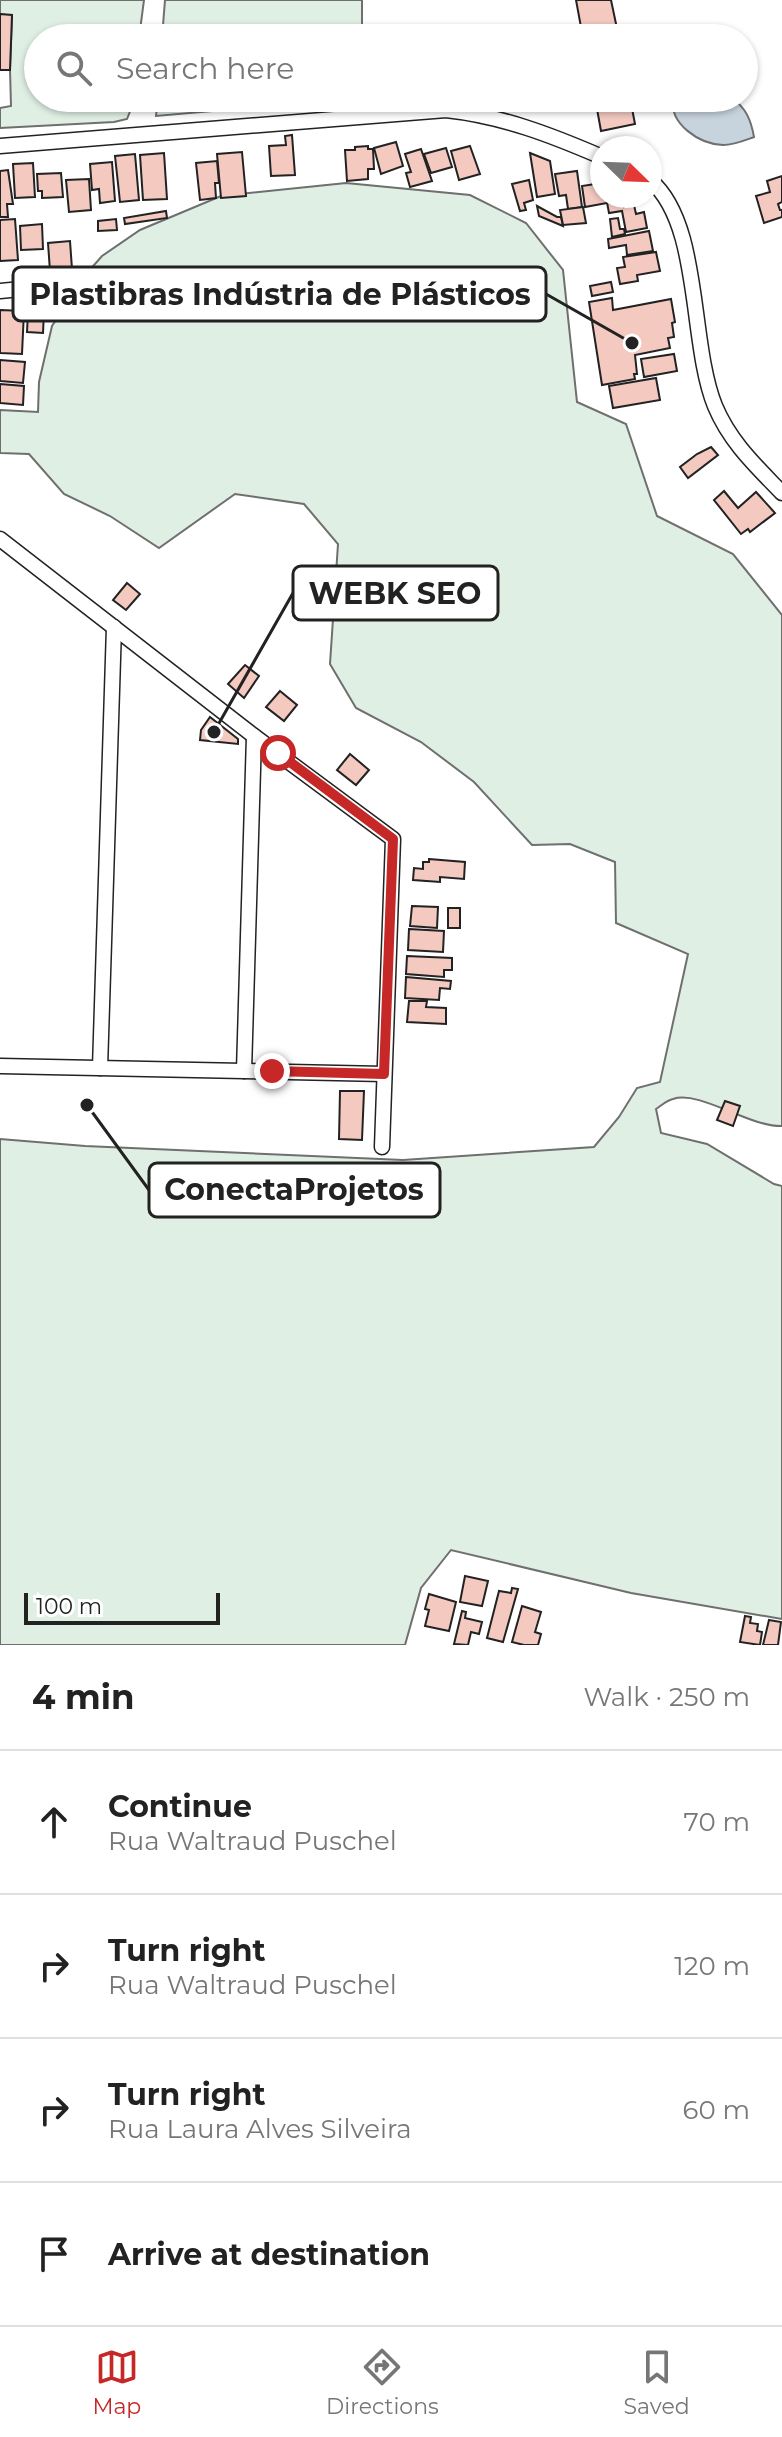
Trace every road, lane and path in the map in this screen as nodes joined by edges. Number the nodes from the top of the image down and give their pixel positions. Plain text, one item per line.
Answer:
1 (421, 112) edge
2 (462, 112) edge
3 (0, 146) edge
4 (590, 152) edge
5 (662, 194) edge
6 (72, 284) dead end
7 (0, 291) edge
8 (782, 493) edge
9 (0, 539) edge
10 (114, 627) junction
11 (254, 736) junction
12 (0, 1066) edge
13 (100, 1068) junction
14 (244, 1071) junction
15 (384, 1074) junction
16 (382, 1147) dead end

1 - 3 street
2 - 4 street
5 - 8 street
6 - 7 street
9 - 10 street
10 - 11 street
10 - 13 street
11 - 14 street
11 - 15 street
12 - 13 street
13 - 14 street
14 - 15 street
15 - 16 street

